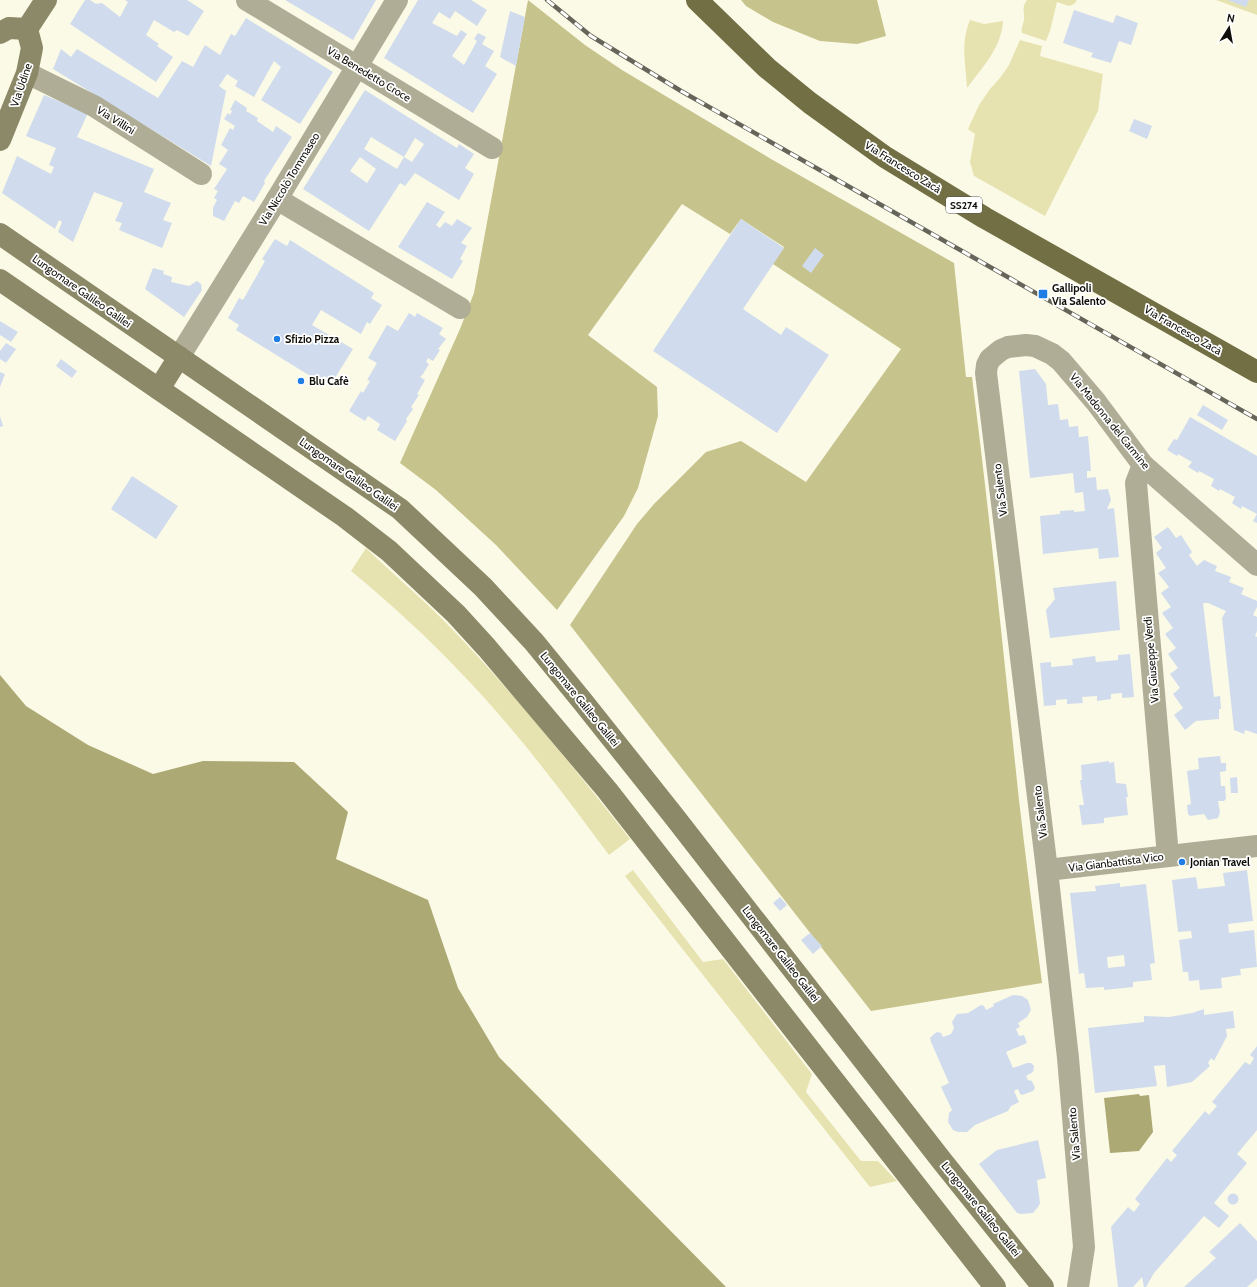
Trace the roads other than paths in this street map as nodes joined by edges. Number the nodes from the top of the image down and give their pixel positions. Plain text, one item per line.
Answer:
1 (46, 0) edge
2 (247, 0) edge
3 (397, 0) edge
4 (698, 0) edge
5 (27, 29) junction
6 (0, 33) edge
7 (356, 67) junction
8 (27, 74) junction
9 (0, 140) edge
10 (492, 148) dead end
11 (201, 174) dead end
12 (277, 198) junction
13 (0, 234) edge
14 (0, 280) edge
15 (460, 308) dead end
16 (1008, 347) joint
17 (179, 357) junction
18 (1257, 372) edge
19 (159, 388) junction
20 (1143, 465) junction
21 (1257, 565) edge
22 (1257, 846) edge
23 (1168, 856) junction
24 (1047, 870) junction
25 (994, 1287) edge
26 (1043, 1287) edge
27 (1078, 1287) edge

1 - 5 main road
2 - 7 street, Via Benedetto Croce
3 - 7 street, Via Niccolò Tommaseo
4 - 18 main road, Via Francesco Zacà / SS274
5 - 6 main road
5 - 8 main road, Via Udine
7 - 10 street, Via Benedetto Croce
7 - 12 street, Via Niccolò Tommaseo
8 - 9 main road, Via Udine
8 - 11 street, Via Villini
12 - 15 street
12 - 17 street, Via Niccolò Tommaseo
13 - 17 main road, Lungomare Galileo Galilei
14 - 19 main road
16 - 20 street, Via Madonna del Carmine
16 - 24 street, Via Salento
17 - 19 main road
17 - 26 main road, Lungomare Galileo Galilei
19 - 25 main road
20 - 21 street, Via Madonna del Carmine
20 - 23 street, Via Giuseppe Verdi
22 - 23 street, Via Gianbattista Vico
23 - 24 street, Via Gianbattista Vico
24 - 27 street, Via Salento

